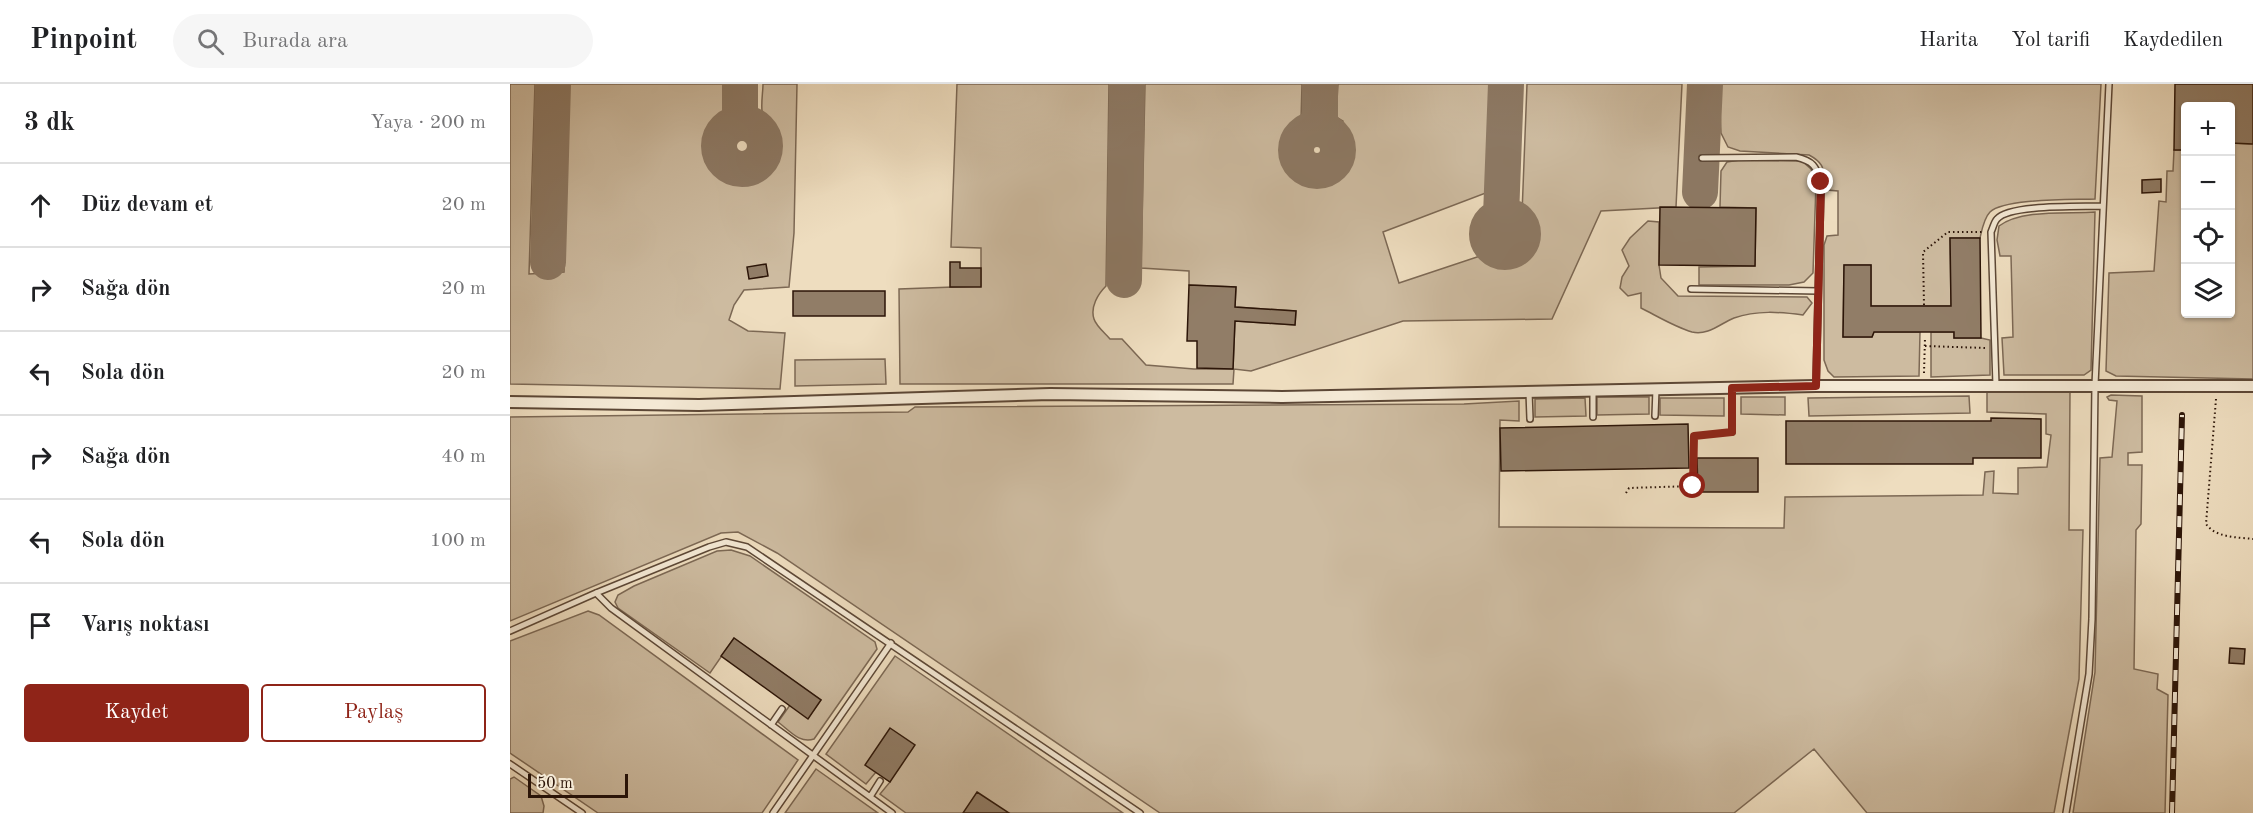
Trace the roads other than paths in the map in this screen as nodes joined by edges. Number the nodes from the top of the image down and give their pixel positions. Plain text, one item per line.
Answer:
1 (2109, 84) edge
2 (1702, 158) dead end
3 (2103, 206) junction
4 (1691, 289) dead end
5 (1818, 291) junction
6 (1995, 385) junction
7 (2095, 385) junction
8 (1816, 386) junction
9 (2253, 386) edge
10 (1732, 388) junction
11 (1656, 389) junction
12 (1593, 391) junction
13 (1529, 392) junction
14 (510, 402) edge
15 (1655, 416) dead end
16 (1593, 417) dead end
17 (1530, 418) dead end
18 (1732, 432) road end
19 (596, 593) junction
20 (510, 631) edge
21 (891, 643) junction
22 (782, 709) dead end
23 (771, 725) junction
24 (813, 755) junction
25 (510, 764) edge
26 (880, 781) dead end
27 (870, 796) junction
28 (582, 813) edge
29 (773, 813) edge
30 (892, 813) edge
31 (1140, 813) edge
32 (2066, 813) edge

1 - 3 lane
2 - 5 lane
3 - 6 lane
3 - 7 lane
4 - 5 lane
5 - 8 lane
6 - 7 street
6 - 8 street
7 - 9 street
7 - 32 lane
8 - 10 street
10 - 11 street
10 - 18 lane
11 - 12 street
11 - 15 lane
12 - 13 street
12 - 16 lane
13 - 14 street
13 - 17 lane
19 - 20 lane
19 - 21 lane
19 - 23 lane
21 - 24 lane
21 - 31 lane
22 - 23 lane
23 - 24 lane
24 - 27 lane
24 - 29 lane
25 - 28 lane
26 - 27 lane
27 - 30 lane

